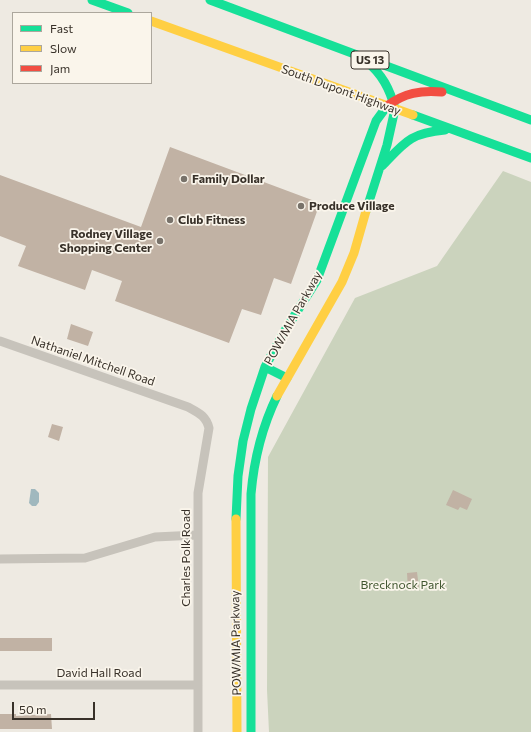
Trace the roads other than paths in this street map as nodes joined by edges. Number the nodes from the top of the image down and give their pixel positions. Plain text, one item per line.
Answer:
1 (92, 0) edge
2 (210, 0) edge
3 (125, 12) edge
4 (152, 21) edge
5 (351, 52) junction
6 (460, 93) junction
7 (392, 106) junction
8 (531, 120) edge
9 (451, 130) junction
10 (531, 158) edge
11 (382, 166) junction
12 (0, 341) edge
13 (265, 367) junction
14 (288, 378) junction
15 (178, 404) joint
16 (197, 535) junction
17 (0, 559) edge
18 (0, 685) edge
19 (198, 685) junction
20 (198, 732) edge
21 (237, 732) edge
22 (251, 732) edge

1 - 3 main road
2 - 5 main road, US 13
4 - 7 main road, South Dupont Highway
5 - 6 main road, US 13
5 - 7 main road
6 - 7 main road
6 - 8 main road, US 13
7 - 9 main road, South Dupont Highway
7 - 11 main road, POW/MIA Parkway
7 - 13 main road, POW/MIA Parkway
9 - 10 main road, South Dupont Highway
9 - 11 main road
11 - 14 main road, POW/MIA Parkway
12 - 15 street, Nathaniel Mitchell Road
13 - 14 main road
13 - 21 main road, POW/MIA Parkway
14 - 22 main road, POW/MIA Parkway
15 - 16 street, Charles Polk Road
16 - 17 street
16 - 19 street, Charles Polk Road
18 - 19 street, David Hall Road
19 - 20 street, Charles Polk Road

